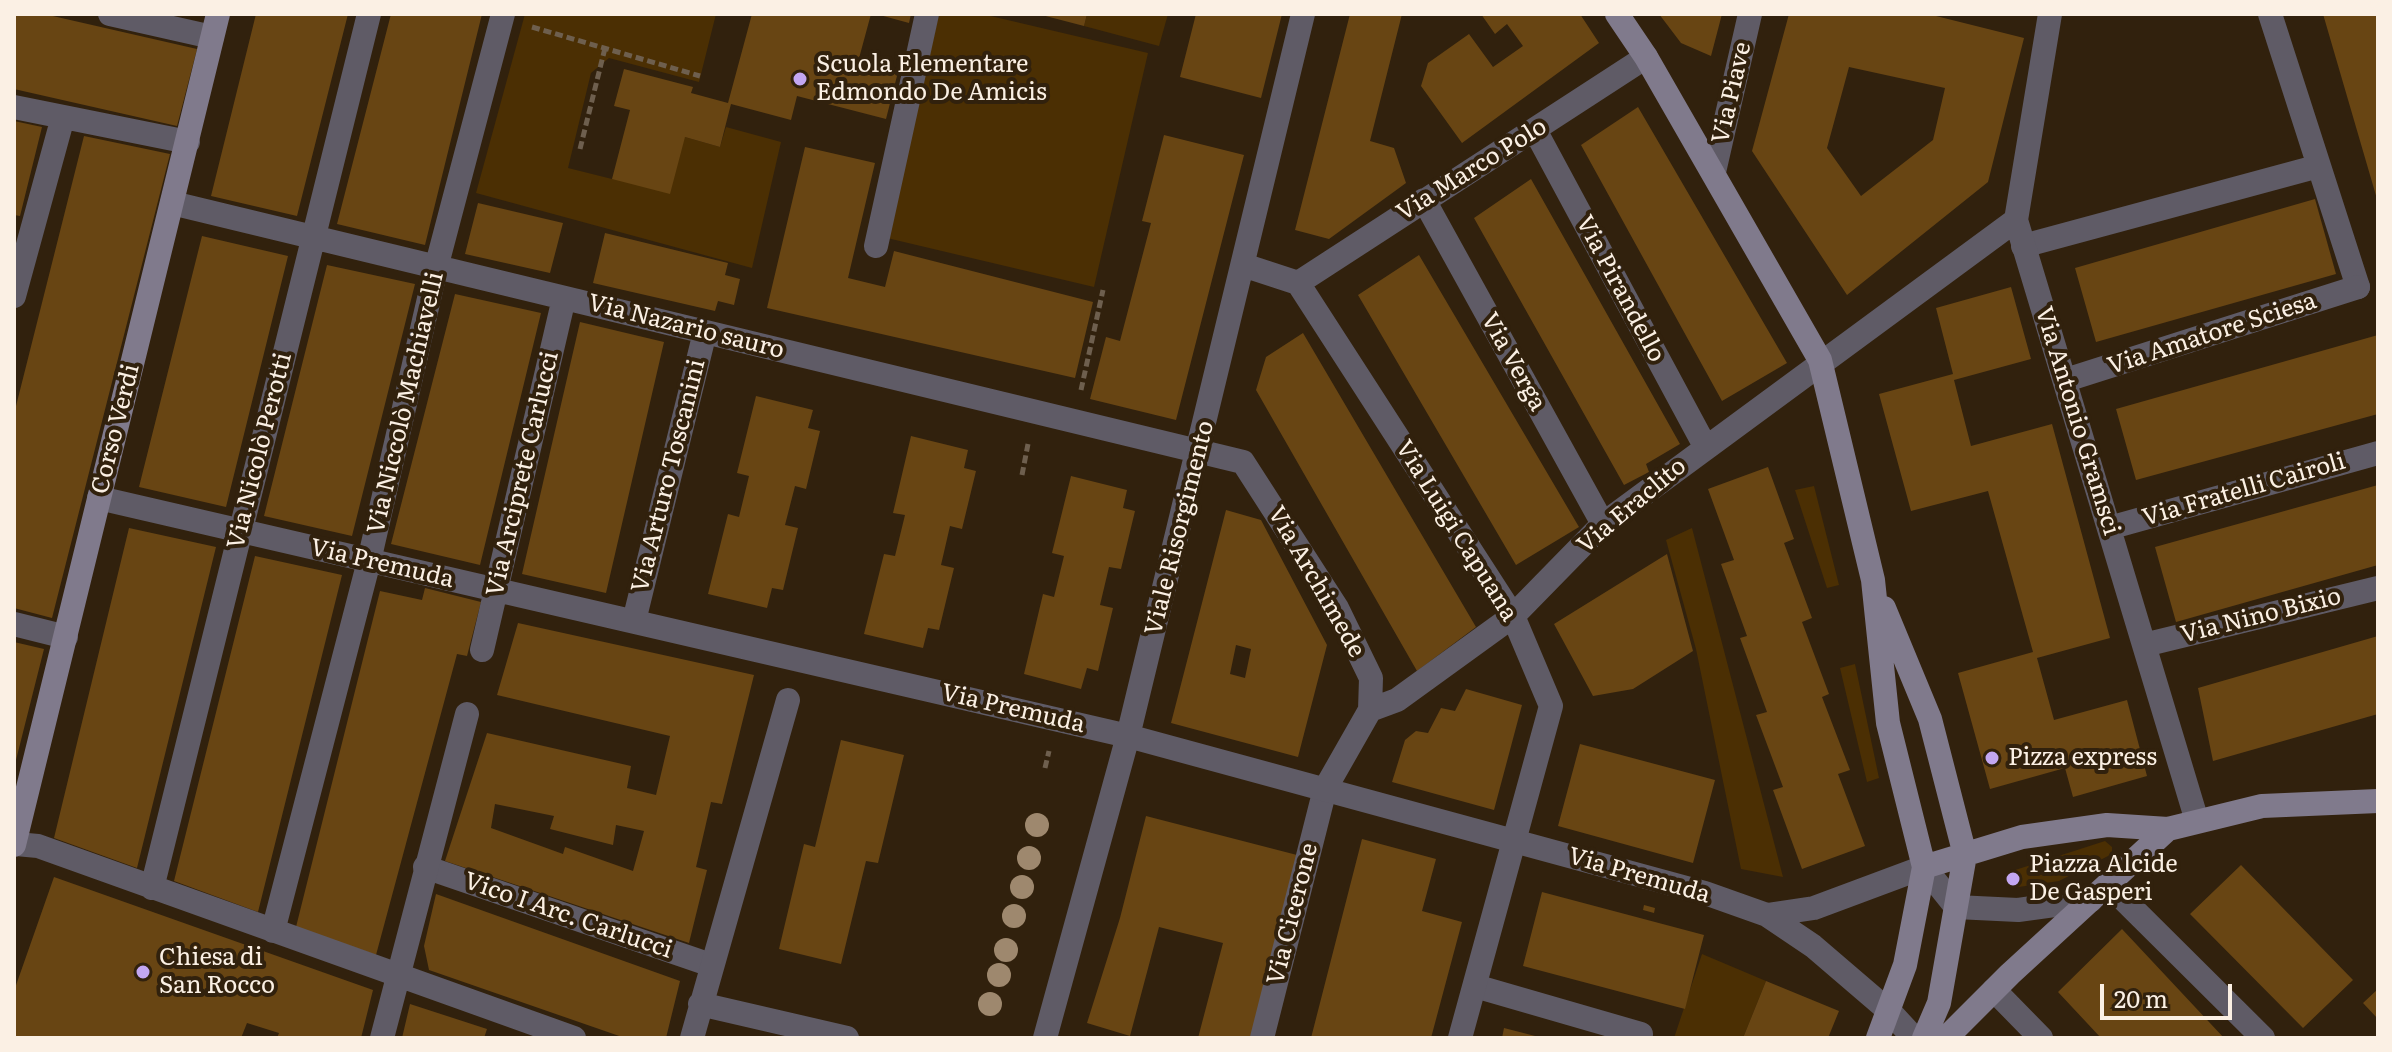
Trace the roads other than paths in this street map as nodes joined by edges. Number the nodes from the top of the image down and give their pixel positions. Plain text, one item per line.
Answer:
1 (110, 14) edge
2 (369, 14) edge
3 (927, 14) edge
4 (1303, 14) edge
5 (1617, 14) edge
6 (1750, 14) edge
7 (2050, 14) edge
8 (2270, 14) edge
9 (502, 16) edge
10 (215, 25) edge
11 (1646, 57) junction
12 (14, 107) edge
13 (63, 117) junction
14 (1536, 132) junction
15 (188, 142) junction
16 (2319, 166) junction
17 (1714, 172) junction
18 (1424, 200) junction
19 (172, 203) junction
20 (2016, 220) junction
21 (22, 237) edge
22 (313, 240) junction
23 (876, 246) dead end
24 (2023, 246) junction
25 (1243, 265) junction
26 (436, 268) junction
27 (1298, 283) junction
28 (14, 296) edge
29 (564, 298) junction
30 (705, 332) junction
31 (1820, 360) junction
32 (2066, 380) junction
33 (1705, 446) junction
34 (1199, 451) junction
35 (2378, 453) edge
36 (99, 498) junction
37 (1603, 524) junction
38 (2109, 528) junction
39 (240, 531) junction
40 (369, 561) junction
41 (1873, 580) junction
42 (2378, 588) edge
43 (496, 590) junction
44 (1513, 616) junction
45 (634, 621) junction
46 (14, 624) edge
47 (66, 637) junction
48 (2144, 645) junction
49 (482, 650) dead end
50 (788, 700) dead end
51 (1370, 710) junction
52 (467, 714) dead end
53 (1128, 736) junction
54 (1325, 789) junction
55 (2378, 801) edge
56 (2197, 821) junction
57 (2168, 829) junction
58 (1514, 841) junction
59 (15, 844) edge
60 (1965, 855) junction
61 (425, 867) junction
62 (1924, 867) junction
63 (152, 888) junction
64 (2100, 893) junction
65 (1956, 907) junction
66 (1767, 915) junction
67 (273, 931) junction
68 (711, 965) junction
69 (396, 975) junction
70 (1475, 986) junction
71 (1994, 990) junction
72 (700, 1004) junction
73 (1890, 1012) junction
74 (1641, 1034) dead end
75 (382, 1038) edge
76 (574, 1038) edge
77 (692, 1038) edge
78 (847, 1038) edge
79 (1045, 1038) edge
80 (1262, 1038) edge
81 (1460, 1038) edge
82 (1878, 1038) edge
83 (1914, 1038) edge
84 (1924, 1038) edge
85 (1946, 1038) edge
86 (2041, 1038) edge
87 (2263, 1038) edge

1 - 10 street
2 - 22 street, Via Nicolò Perotti
3 - 23 street
4 - 25 street, Viale Risorgimento
5 - 11 street
6 - 17 street, Via Piave
7 - 20 street, Via Antonio Gramsci
8 - 16 street
9 - 26 street, Via Niccolò Machiavelli
10 - 15 street, Corso Verdi
11 - 14 street, Via Marco Polo
11 - 17 street
12 - 13 street
13 - 15 street
13 - 21 street
14 - 18 street, Via Marco Polo
14 - 33 street, Via Pirandello
15 - 19 street, Corso Verdi
16 - 24 street
16 - 32 street, Via Amatore Sciesa
17 - 31 street
18 - 27 street, Via Marco Polo
18 - 37 street, Via Verga
19 - 22 street, Via Nazario sauro
19 - 36 street, Corso Verdi
20 - 24 street, Via Antonio Gramsci
20 - 31 street, Via Eraclito
21 - 28 street
22 - 26 street, Via Nazario sauro
22 - 39 street, Via Nicolò Perotti
24 - 32 street, Via Antonio Gramsci
25 - 27 street
25 - 34 street, Viale Risorgimento
26 - 29 street, Via Nazario sauro
26 - 40 street, Via Niccolò Machiavelli
27 - 44 street, Via Luigi Capuana
29 - 30 street, Via Nazario sauro
29 - 43 street, Via Arciprete Carlucci
30 - 34 street, Via Nazario sauro
30 - 45 street, Via Arturo Toscanini
31 - 33 street, Via Eraclito
31 - 41 street
32 - 38 street, Via Antonio Gramsci
33 - 37 street, Via Eraclito
34 - 51 street, Via Archimede
34 - 53 street, Viale Risorgimento
35 - 38 street, Via Fratelli Cairoli
36 - 39 street, Via Premuda
36 - 47 street, Corso Verdi
37 - 44 street, Via Eraclito
38 - 48 street, Via Antonio Gramsci
39 - 40 street, Via Premuda
39 - 63 street, Via Nicolò Perotti
40 - 43 street, Via Premuda
40 - 67 street, Via Niccolò Machiavelli
41 - 60 street
41 - 62 street
42 - 48 street, Via Nino Bixio
43 - 45 street, Via Premuda
43 - 49 street, Via Arciprete Carlucci
44 - 51 street, Via Eraclito
44 - 58 street, Via Luigi Capuana
45 - 53 street, Via Premuda
46 - 47 street
47 - 59 street, Corso Verdi
48 - 56 street, Via Antonio Gramsci
50 - 68 street
51 - 54 street
52 - 61 street
53 - 54 street, Via Premuda
53 - 79 street, Viale Risorgimento
54 - 58 street, Via Premuda
54 - 80 street, Via Cicerone
55 - 56 street
56 - 57 street
57 - 60 street
57 - 64 street
58 - 66 street, Via Premuda
58 - 70 street, Via Luigi Capuana
59 - 63 street
60 - 62 street
60 - 65 street
61 - 68 street, Vico I Arc. Carlucci
61 - 69 street
62 - 65 street
62 - 66 street
62 - 73 street
63 - 67 street
64 - 65 street
64 - 71 street
64 - 87 street
65 - 84 street
66 - 73 street, Via Premuda
67 - 69 street
68 - 72 street
69 - 75 street
69 - 76 street
70 - 74 street
70 - 81 street, Via Luigi Capuana
71 - 85 street
71 - 86 street
72 - 77 street
72 - 78 street
73 - 82 street
73 - 83 street, Via Premuda

